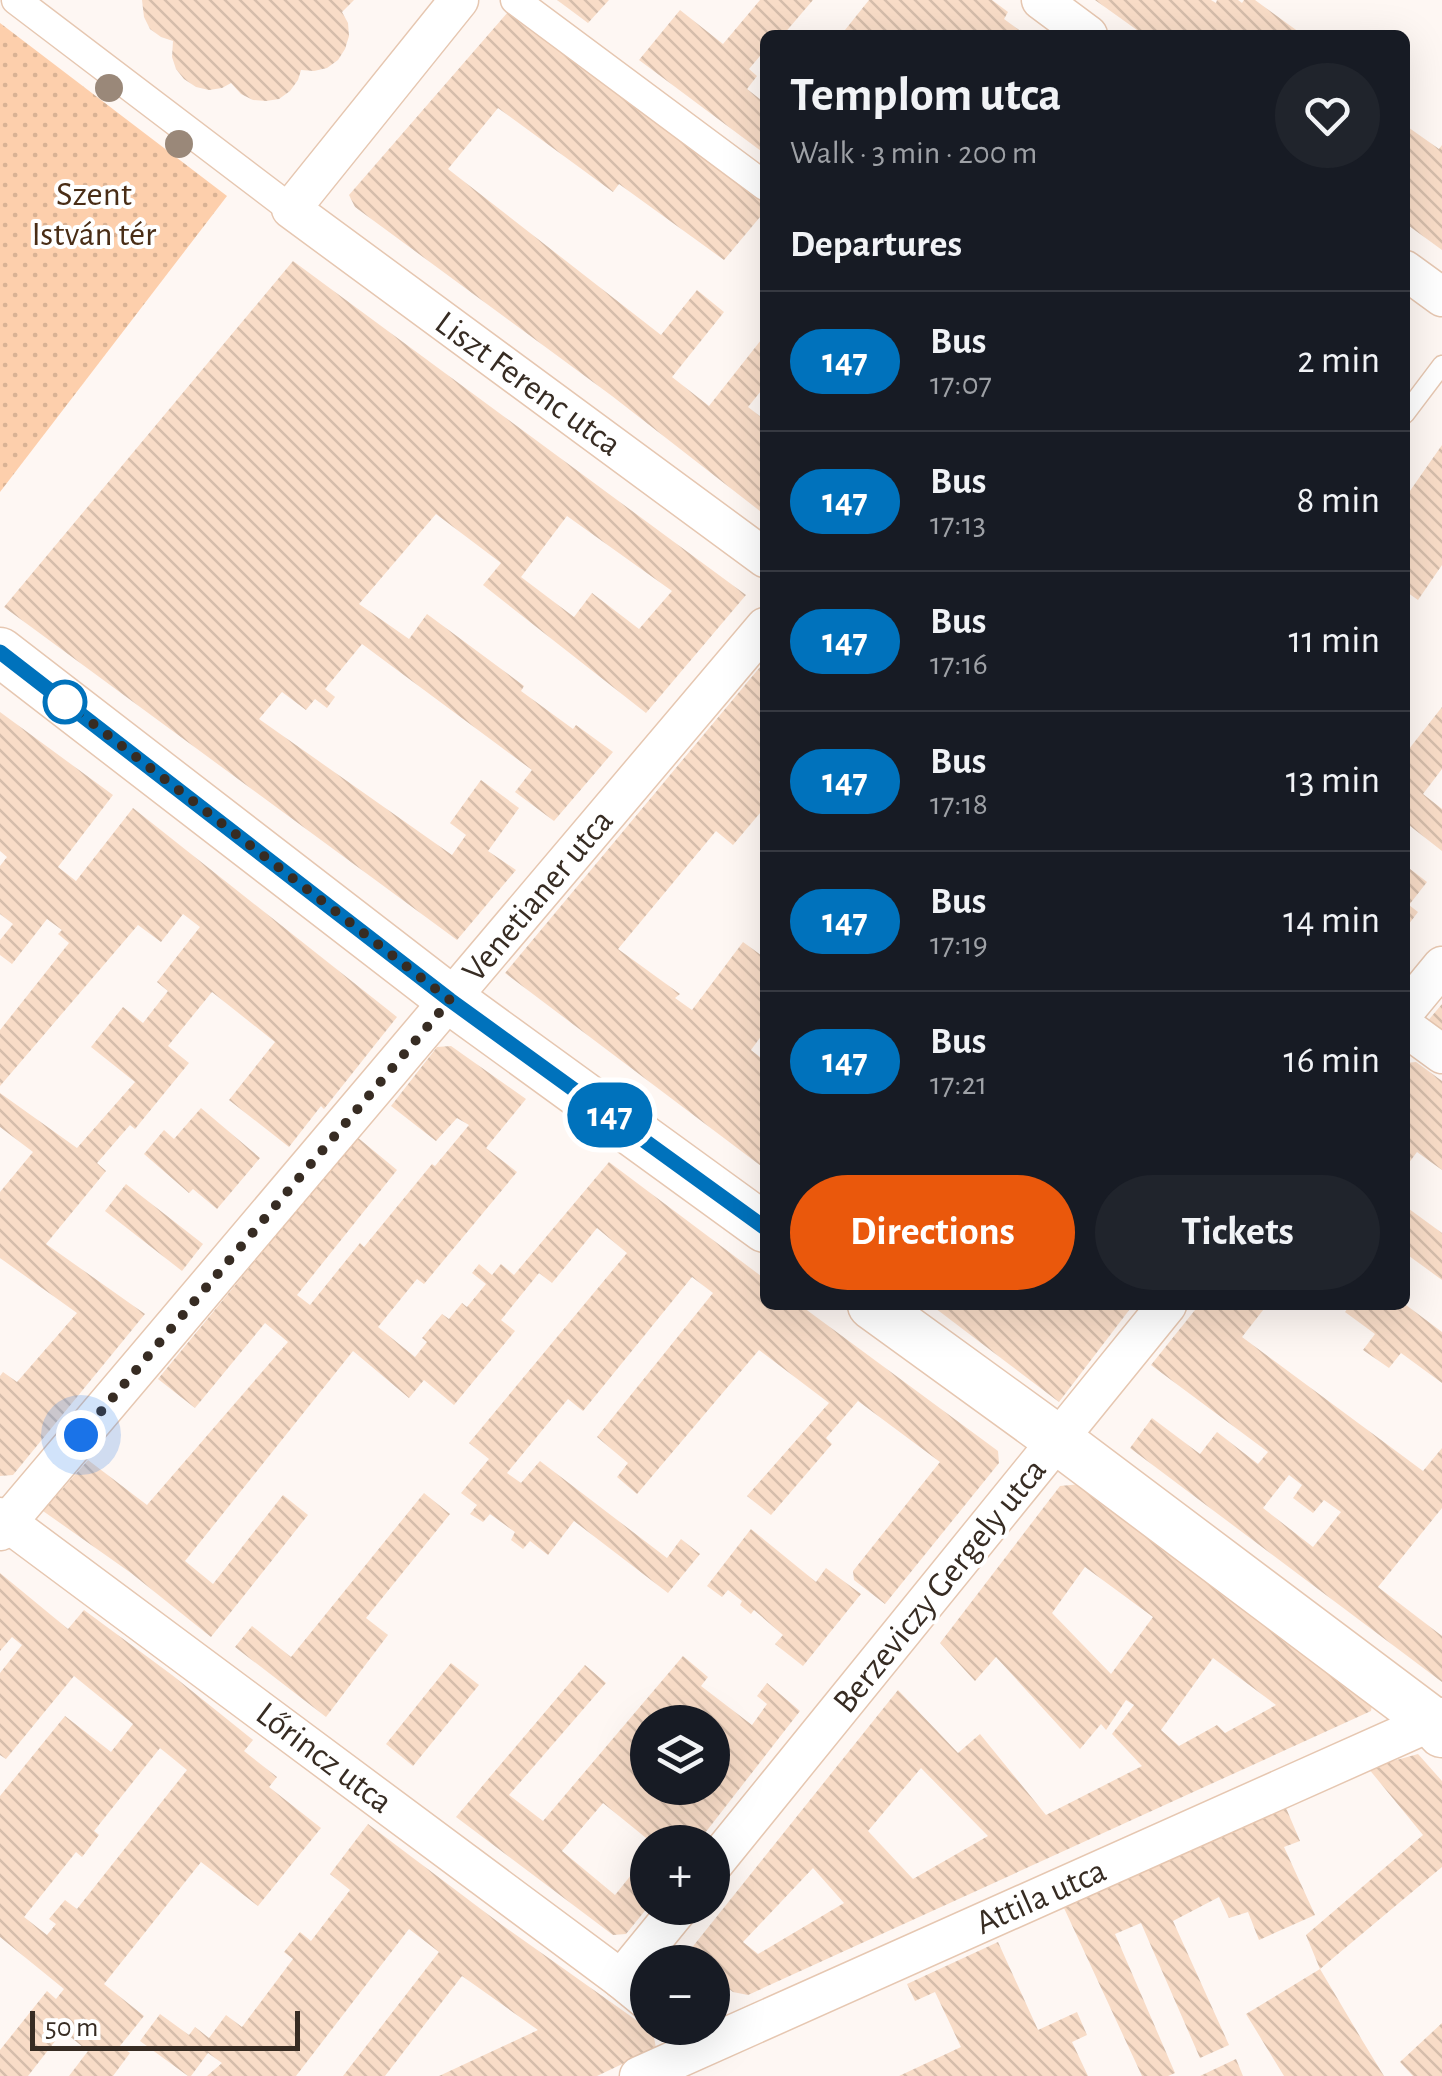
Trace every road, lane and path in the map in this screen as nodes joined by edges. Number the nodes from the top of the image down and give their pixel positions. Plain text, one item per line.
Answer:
1 (16, 0) edge
2 (459, 0) edge
3 (515, 0) edge
4 (1040, 0) edge
5 (1081, 30) edge
6 (760, 182) edge
7 (291, 209) junction
8 (1410, 274) edge
9 (1442, 297) edge
10 (1442, 365) edge
11 (1410, 407) edge
12 (760, 554) edge
13 (760, 632) edge
14 (0, 652) edge
15 (1442, 966) edge
16 (450, 1000) junction
17 (1410, 1005) edge
18 (1410, 1031) edge
19 (1442, 1054) edge
20 (760, 1224) edge
21 (879, 1310) edge
22 (1163, 1310) edge
23 (1058, 1440) junction
24 (2, 1524) edge
25 (1439, 1724) edge
26 (730, 1844) edge
27 (630, 1987) edge
28 (730, 2021) edge
29 (681, 2045) edge
30 (639, 2076) edge

1 - 7 street
2 - 7 street
3 - 6 street
4 - 5 street
7 - 12 street, Liszt Ferenc utca
8 - 9 street
10 - 11 lane
13 - 16 street, Venetianer utca
14 - 16 street
15 - 17 street
16 - 20 street
16 - 24 street, Venetianer utca
18 - 19 street
21 - 23 street
22 - 23 street, Berzeviczy Gergely utca
23 - 25 street
23 - 26 street, Berzeviczy Gergely utca
24 - 27 street, Lőrincz utca
25 - 28 street, Attila utca
29 - 30 street, Attila utca

